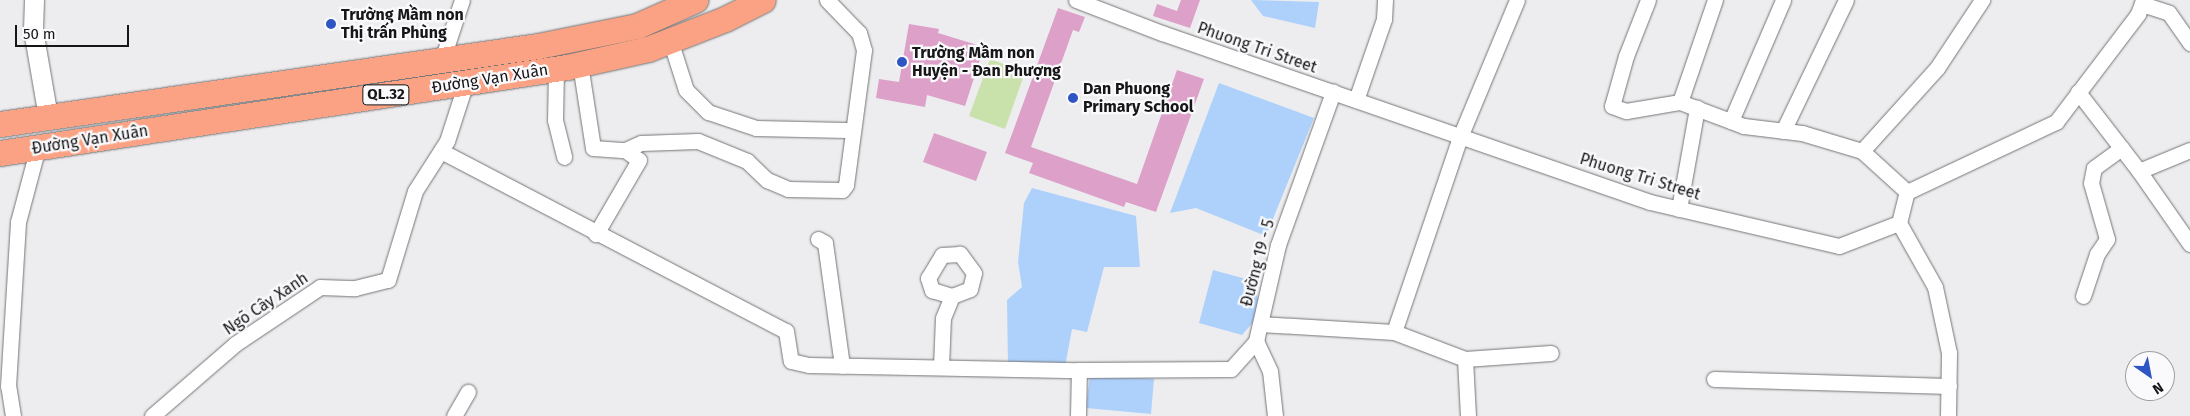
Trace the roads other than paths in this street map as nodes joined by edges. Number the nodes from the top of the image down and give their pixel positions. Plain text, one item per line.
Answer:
1 (34, 0) edge
2 (462, 0) edge
3 (695, 0) edge
4 (763, 0) edge
5 (827, 0) edge
6 (1076, 0) edge
7 (1385, 0) edge
8 (1517, 0) edge
9 (1648, 0) edge
10 (1715, 0) edge
11 (1783, 0) edge
12 (1846, 0) edge
13 (1982, 0) edge
14 (2142, 2) edge
15 (670, 40) junction
16 (2190, 43) edge
17 (453, 59) junction
18 (580, 64) junction
19 (556, 69) junction
20 (456, 84) junction
21 (1333, 92) junction
22 (2078, 92) junction
23 (1356, 100) junction
24 (1680, 102) junction
25 (1697, 108) junction
26 (48, 117) junction
27 (1731, 122) junction
28 (0, 124) edge
29 (846, 130) dead end
30 (1783, 131) junction
31 (1460, 137) junction
32 (38, 148) junction
33 (2122, 148) junction
34 (625, 150) junction
35 (2190, 150) edge
36 (441, 151) junction
37 (1862, 152) junction
38 (0, 153) edge
39 (564, 157) dead end
40 (2139, 171) junction
41 (1907, 192) junction
42 (1679, 209) junction
43 (1899, 222) junction
44 (596, 234) junction
45 (818, 239) dead end
46 (2190, 244) edge
47 (952, 296) dead end
48 (2083, 296) dead end
49 (1260, 324) junction
50 (1394, 332) junction
51 (1256, 341) junction
52 (1551, 353) dead end
53 (1465, 359) junction
54 (842, 366) junction
55 (940, 367) junction
56 (1079, 370) junction
57 (1714, 379) dead end
58 (1949, 386) junction
59 (468, 392) dead end
60 (13, 416) edge
61 (152, 416) edge
62 (454, 416) edge
63 (1078, 416) edge
64 (1275, 416) edge
65 (1468, 416) edge
66 (1948, 416) edge

1 - 26 street
2 - 17 street
3 - 17 highway, Đường Vạn Xuân / QL.32
4 - 15 highway, Đường Vạn Xuân / QL.32
5 - 34 street
6 - 21 street, Phuong Tri Street
7 - 23 street
8 - 31 street
9 - 24 street
10 - 24 street
11 - 27 street
12 - 30 street
13 - 37 street
14 - 16 street
14 - 22 street
15 - 18 highway, Đường Vạn Xuân / QL.32
15 - 29 street
17 - 20 highway
17 - 26 highway, Đường Vạn Xuân / QL.32
18 - 19 highway, Đường Vạn Xuân / QL.32
18 - 34 street
19 - 20 highway, Đường Vạn Xuân / QL.32
19 - 39 street
20 - 32 highway, Đường Vạn Xuân / QL.32
20 - 36 street, Ngõ Cây Xanh
21 - 23 street, Phuong Tri Street
21 - 49 street, Đường 19 - 5
22 - 33 street
22 - 41 street
23 - 31 street, Phuong Tri Street
24 - 25 street
25 - 27 street
25 - 42 street
26 - 28 highway, Đường Vạn Xuân / QL.32
27 - 30 street
30 - 37 street
31 - 42 street, Phuong Tri Street
31 - 50 street
32 - 38 highway, Đường Vạn Xuân / QL.32
32 - 60 street
33 - 40 street
33 - 48 street
34 - 44 street
35 - 40 street
36 - 44 street
36 - 61 street, Ngõ Cây Xanh
37 - 41 street
40 - 46 street
41 - 43 street
42 - 43 street, Phuong Tri Street
43 - 58 street
44 - 54 street
45 - 54 street
47 - 55 street
49 - 50 street
49 - 51 street, Đường 19 - 5
50 - 53 street
51 - 56 street
51 - 64 street
52 - 53 street
53 - 65 street
54 - 55 street
55 - 56 street
56 - 63 street
57 - 58 street
58 - 66 street
59 - 62 street

